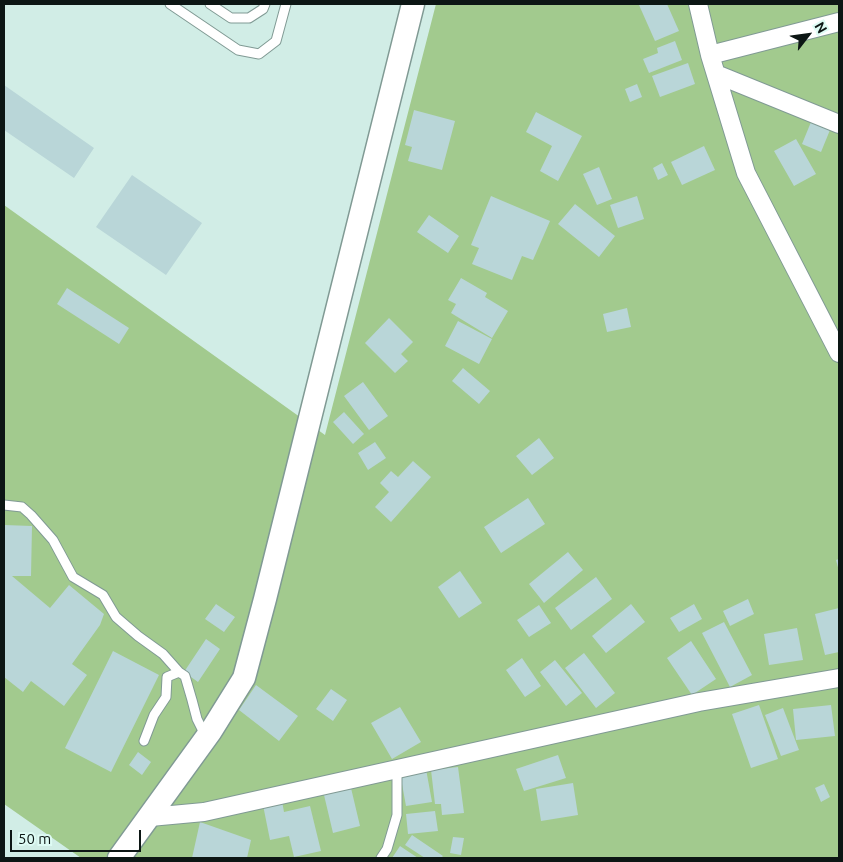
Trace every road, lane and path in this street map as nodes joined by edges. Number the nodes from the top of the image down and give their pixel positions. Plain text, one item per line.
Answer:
1 (170, 4) edge
2 (210, 4) edge
3 (265, 4) edge
4 (286, 4) edge
5 (413, 4) edge
6 (698, 4) edge
7 (839, 22) edge
8 (710, 55) junction
9 (716, 74) junction
10 (839, 124) edge
11 (833, 323) edge
12 (839, 353) edge
13 (4, 505) edge
14 (179, 672) junction
15 (839, 678) edge
16 (206, 738) junction
17 (144, 741) dead end
18 (398, 769) junction
19 (150, 817) junction
20 (119, 858) edge
21 (381, 858) edge

1 - 4 lane
2 - 3 lane
5 - 16 street
6 - 8 street
7 - 8 street
8 - 9 street
9 - 10 street
9 - 11 street
11 - 12 street
13 - 14 lane
14 - 16 lane
14 - 17 lane
15 - 18 street
16 - 19 street
18 - 19 street
18 - 21 lane
19 - 20 street

